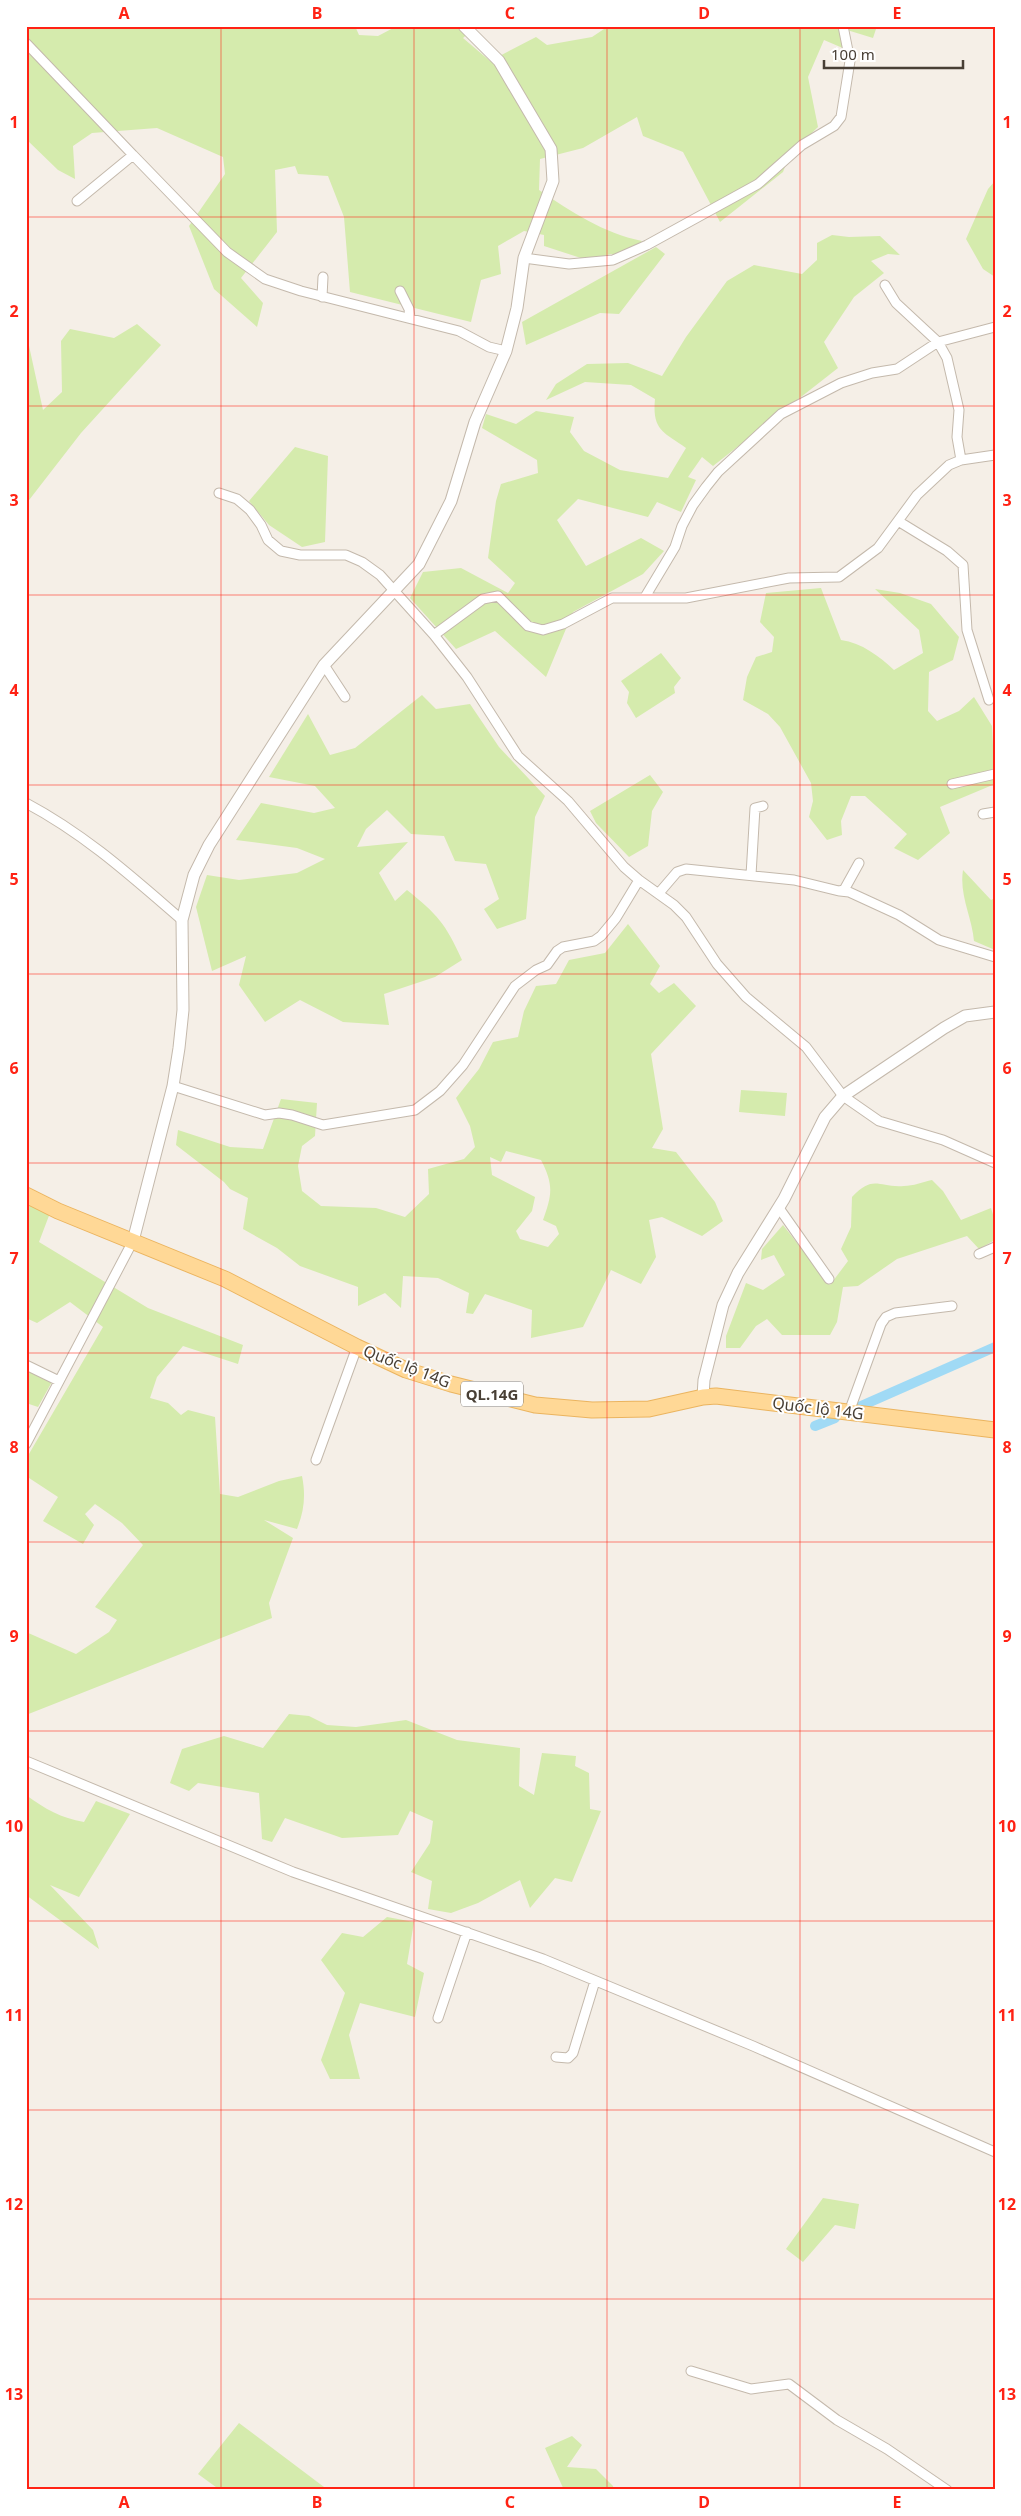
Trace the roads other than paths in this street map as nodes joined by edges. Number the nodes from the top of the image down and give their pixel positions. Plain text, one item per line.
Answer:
1 (464, 26) edge
2 (843, 26) edge
3 (26, 43) edge
4 (133, 155) junction
5 (77, 201) dead end
6 (524, 258) junction
7 (323, 277) dead end
8 (885, 286) dead end
9 (400, 291) dead end
10 (322, 296) junction
11 (410, 318) junction
12 (995, 326) edge
13 (938, 342) junction
14 (506, 351) junction
15 (995, 455) edge
16 (961, 460) junction
17 (219, 493) dead end
18 (898, 521) junction
19 (394, 590) junction
20 (645, 597) junction
21 (434, 634) junction
22 (324, 665) junction
23 (345, 697) dead end
24 (989, 700) dead end
25 (995, 774) edge
26 (952, 784) dead end
27 (26, 803) edge
28 (763, 806) dead end
29 (995, 812) edge
30 (984, 814) dead end
31 (859, 863) dead end
32 (751, 875) junction
33 (639, 880) junction
34 (839, 890) junction
35 (659, 893) junction
36 (182, 920) junction
37 (995, 957) edge
38 (995, 1012) edge
39 (173, 1086) junction
40 (843, 1096) junction
41 (995, 1163) edge
42 (26, 1195) edge
43 (779, 1208) junction
44 (133, 1241) junction
45 (995, 1248) edge
46 (979, 1254) dead end
47 (829, 1279) dead end
48 (952, 1306) dead end
49 (357, 1347) junction
50 (26, 1365) edge
51 (59, 1381) junction
52 (703, 1396) junction
53 (849, 1412) junction
54 (995, 1430) edge
55 (26, 1444) edge
56 (316, 1460) dead end
57 (26, 1761) edge
58 (467, 1932) junction
59 (596, 1981) junction
60 (438, 2018) dead end
61 (556, 2057) dead end
62 (995, 2152) edge
63 (691, 2371) dead end
64 (947, 2490) edge

1 - 6 street
2 - 6 street
3 - 4 street
4 - 5 street
4 - 10 street
6 - 14 street
7 - 10 street
8 - 13 street
9 - 11 street
10 - 11 street
11 - 14 street
12 - 13 street
13 - 16 street
13 - 20 street
14 - 19 street
15 - 16 street
16 - 18 street
17 - 19 street
18 - 20 street
18 - 24 street
19 - 21 street
19 - 22 street
20 - 21 street
21 - 33 street
22 - 23 street
22 - 36 street
25 - 26 street
27 - 36 street
28 - 32 street
29 - 30 street
31 - 34 street
32 - 34 street
32 - 35 street
33 - 35 street
33 - 39 street
34 - 37 street
35 - 40 street
36 - 39 street
38 - 40 street
39 - 44 street
40 - 41 street
40 - 43 street
42 - 44 main road, Quốc lộ 14G / QL.14G
43 - 47 street
43 - 52 street
44 - 49 main road, Quốc lộ 14G / QL.14G
44 - 51 street
45 - 46 street
48 - 53 street
49 - 52 main road, Quốc lộ 14G / QL.14G
49 - 56 street
50 - 51 street
51 - 55 street
52 - 53 main road, Quốc lộ 14G / QL.14G
53 - 54 main road, Quốc lộ 14G / QL.14G
57 - 58 street
58 - 59 street
58 - 60 street
59 - 61 street
59 - 62 street
63 - 64 street

